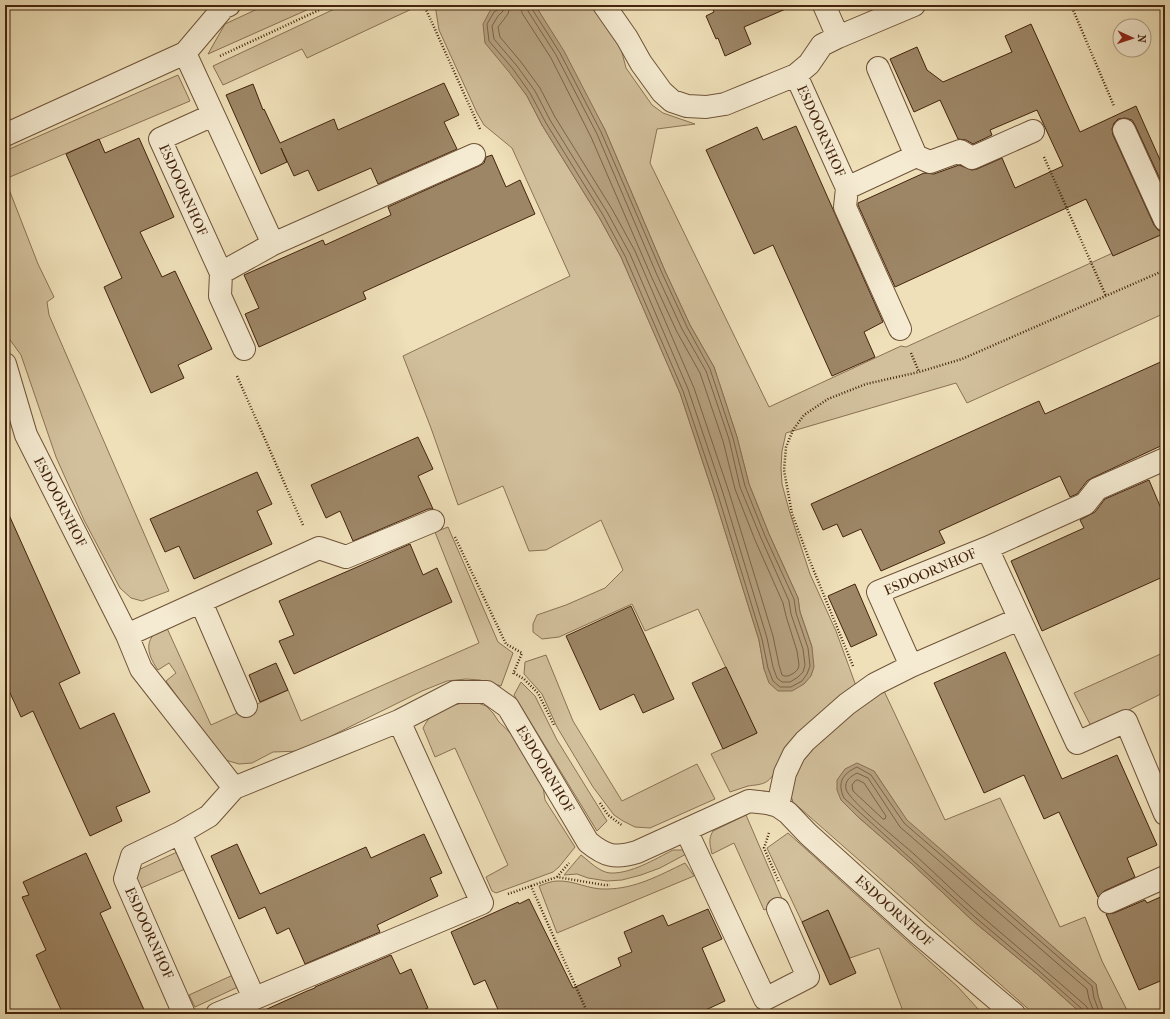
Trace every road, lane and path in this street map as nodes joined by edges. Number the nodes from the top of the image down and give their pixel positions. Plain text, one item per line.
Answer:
1 (330, 5) edge
2 (424, 5) edge
3 (604, 5) edge
4 (824, 5) edge
5 (914, 5) edge
6 (1072, 5) edge
7 (225, 6) edge
8 (838, 37) junction
9 (189, 61) junction
10 (878, 68) dead end
11 (796, 75) junction
12 (213, 115) junction
13 (1124, 130) joint
14 (1033, 131) joint
15 (5, 135) edge
16 (474, 155) joint
17 (916, 156) junction
18 (847, 188) junction
19 (1165, 220) edge
20 (273, 244) junction
21 (1165, 270) edge
22 (221, 273) junction
23 (1106, 296) junction
24 (900, 329) dead end
25 (244, 349) joint
26 (5, 364) edge
27 (1165, 459) edge
28 (433, 521) joint
29 (319, 548) junction
30 (987, 548) junction
31 (201, 602) junction
32 (1019, 619) junction
33 (128, 635) junction
34 (911, 666) junction
35 (514, 673) junction
36 (861, 693) junction
37 (502, 703) junction
38 (246, 706) dead end
39 (399, 721) junction
40 (556, 730) dead end
41 (234, 788) junction
42 (600, 803) dead end
43 (778, 806) junction
44 (1165, 814) edge
45 (686, 830) junction
46 (180, 833) junction
47 (658, 842) junction
48 (1165, 877) edge
49 (1109, 902) dead end
50 (482, 903) junction
51 (778, 910) joint
52 (254, 998) junction
53 (184, 1014) edge
54 (217, 1014) edge
55 (588, 1014) edge
56 (1014, 1014) edge

1 - 9 path
2 - 16 path
3 - 11 street, ESDOORNHOF
4 - 8 street
5 - 8 street, ESDOORNHOF
6 - 13 path
7 - 9 street
8 - 11 street, ESDOORNHOF
9 - 12 street
9 - 15 street
10 - 17 street
11 - 18 street, ESDOORNHOF
12 - 20 street
12 - 22 street, ESDOORNHOF
13 - 19 street
14 - 17 street
14 - 23 path
16 - 20 street
17 - 18 street, ESDOORNHOF
18 - 24 street, ESDOORNHOF
20 - 22 street
21 - 23 path
22 - 25 street, ESDOORNHOF
23 - 36 path
25 - 29 path
26 - 33 street, ESDOORNHOF
27 - 30 street, ESDOORNHOF
28 - 29 street
28 - 35 path
29 - 31 street
30 - 32 street, ESDOORNHOF
30 - 34 street, ESDOORNHOF
31 - 33 street
31 - 38 street
32 - 34 street
32 - 44 street, ESDOORNHOF
33 - 41 street, ESDOORNHOF
34 - 36 street
35 - 37 path
35 - 40 path
36 - 43 street
37 - 39 street, ESDOORNHOF
37 - 47 street, ESDOORNHOF
39 - 41 street, ESDOORNHOF
39 - 50 street
41 - 46 street, ESDOORNHOF
42 - 47 path
43 - 45 street, ESDOORNHOF
43 - 51 path
43 - 56 street, ESDOORNHOF
45 - 47 street, ESDOORNHOF
45 - 51 street
46 - 52 street
46 - 53 street, ESDOORNHOF
48 - 49 street
50 - 52 street
50 - 55 path
52 - 54 street

